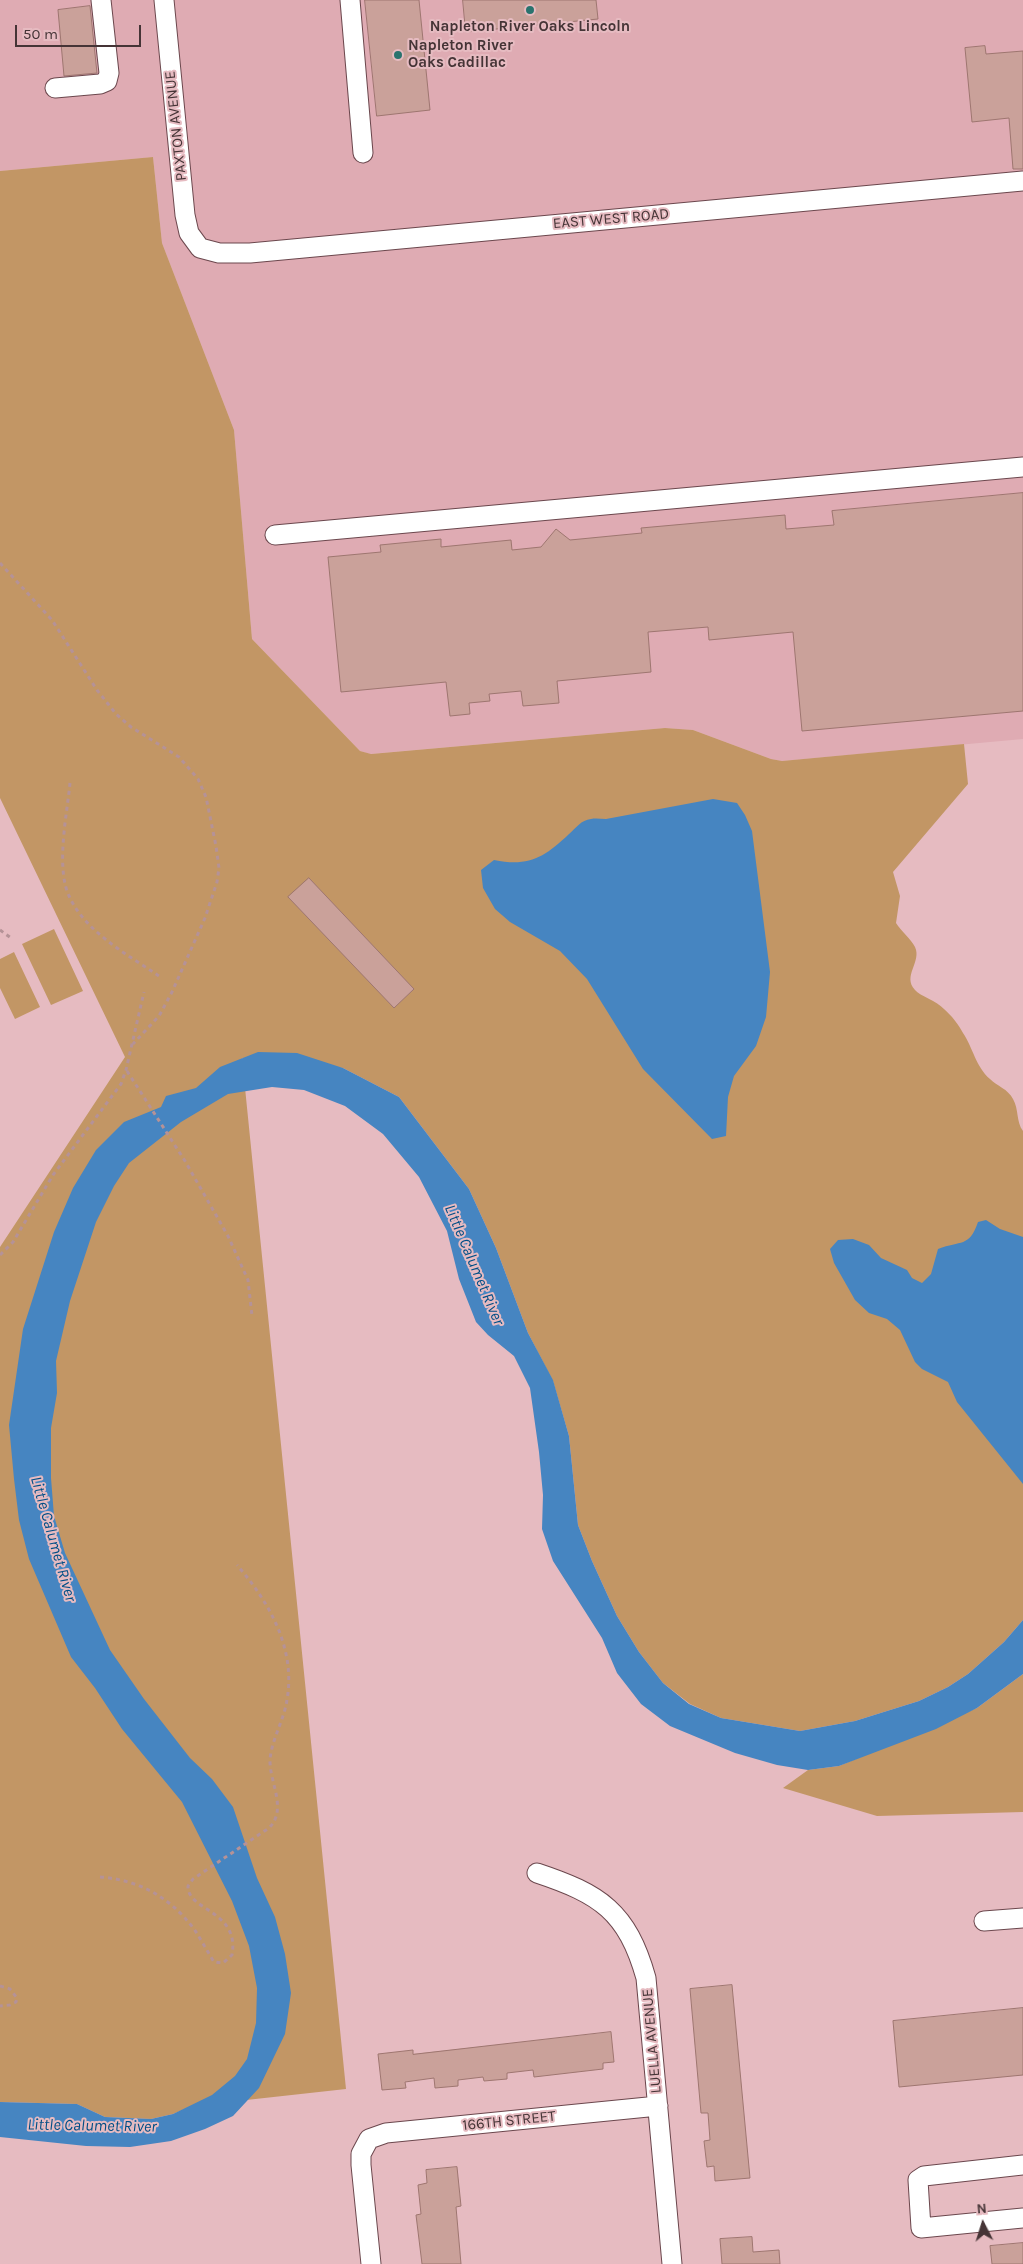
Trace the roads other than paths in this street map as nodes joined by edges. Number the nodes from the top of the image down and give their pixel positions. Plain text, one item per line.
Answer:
1 (101, 0) edge
2 (164, 0) edge
3 (350, 0) edge
4 (55, 88) dead end
5 (363, 153) dead end
6 (1023, 181) edge
7 (200, 248) joint
8 (1023, 467) edge
9 (275, 535) dead end
10 (537, 1873) dead end
11 (1023, 1918) edge
12 (984, 1921) dead end
13 (658, 2106) junction
14 (1023, 2166) edge
15 (1023, 2218) edge
16 (371, 2264) edge
17 (672, 2264) edge

1 - 4 street
2 - 7 street, PAXTON AVENUE
3 - 5 street
6 - 7 street, EAST WEST ROAD
8 - 9 street
10 - 13 street, LUELLA AVENUE
11 - 12 street
13 - 16 street, 166TH STREET
13 - 17 street, LUELLA AVENUE
14 - 15 street

